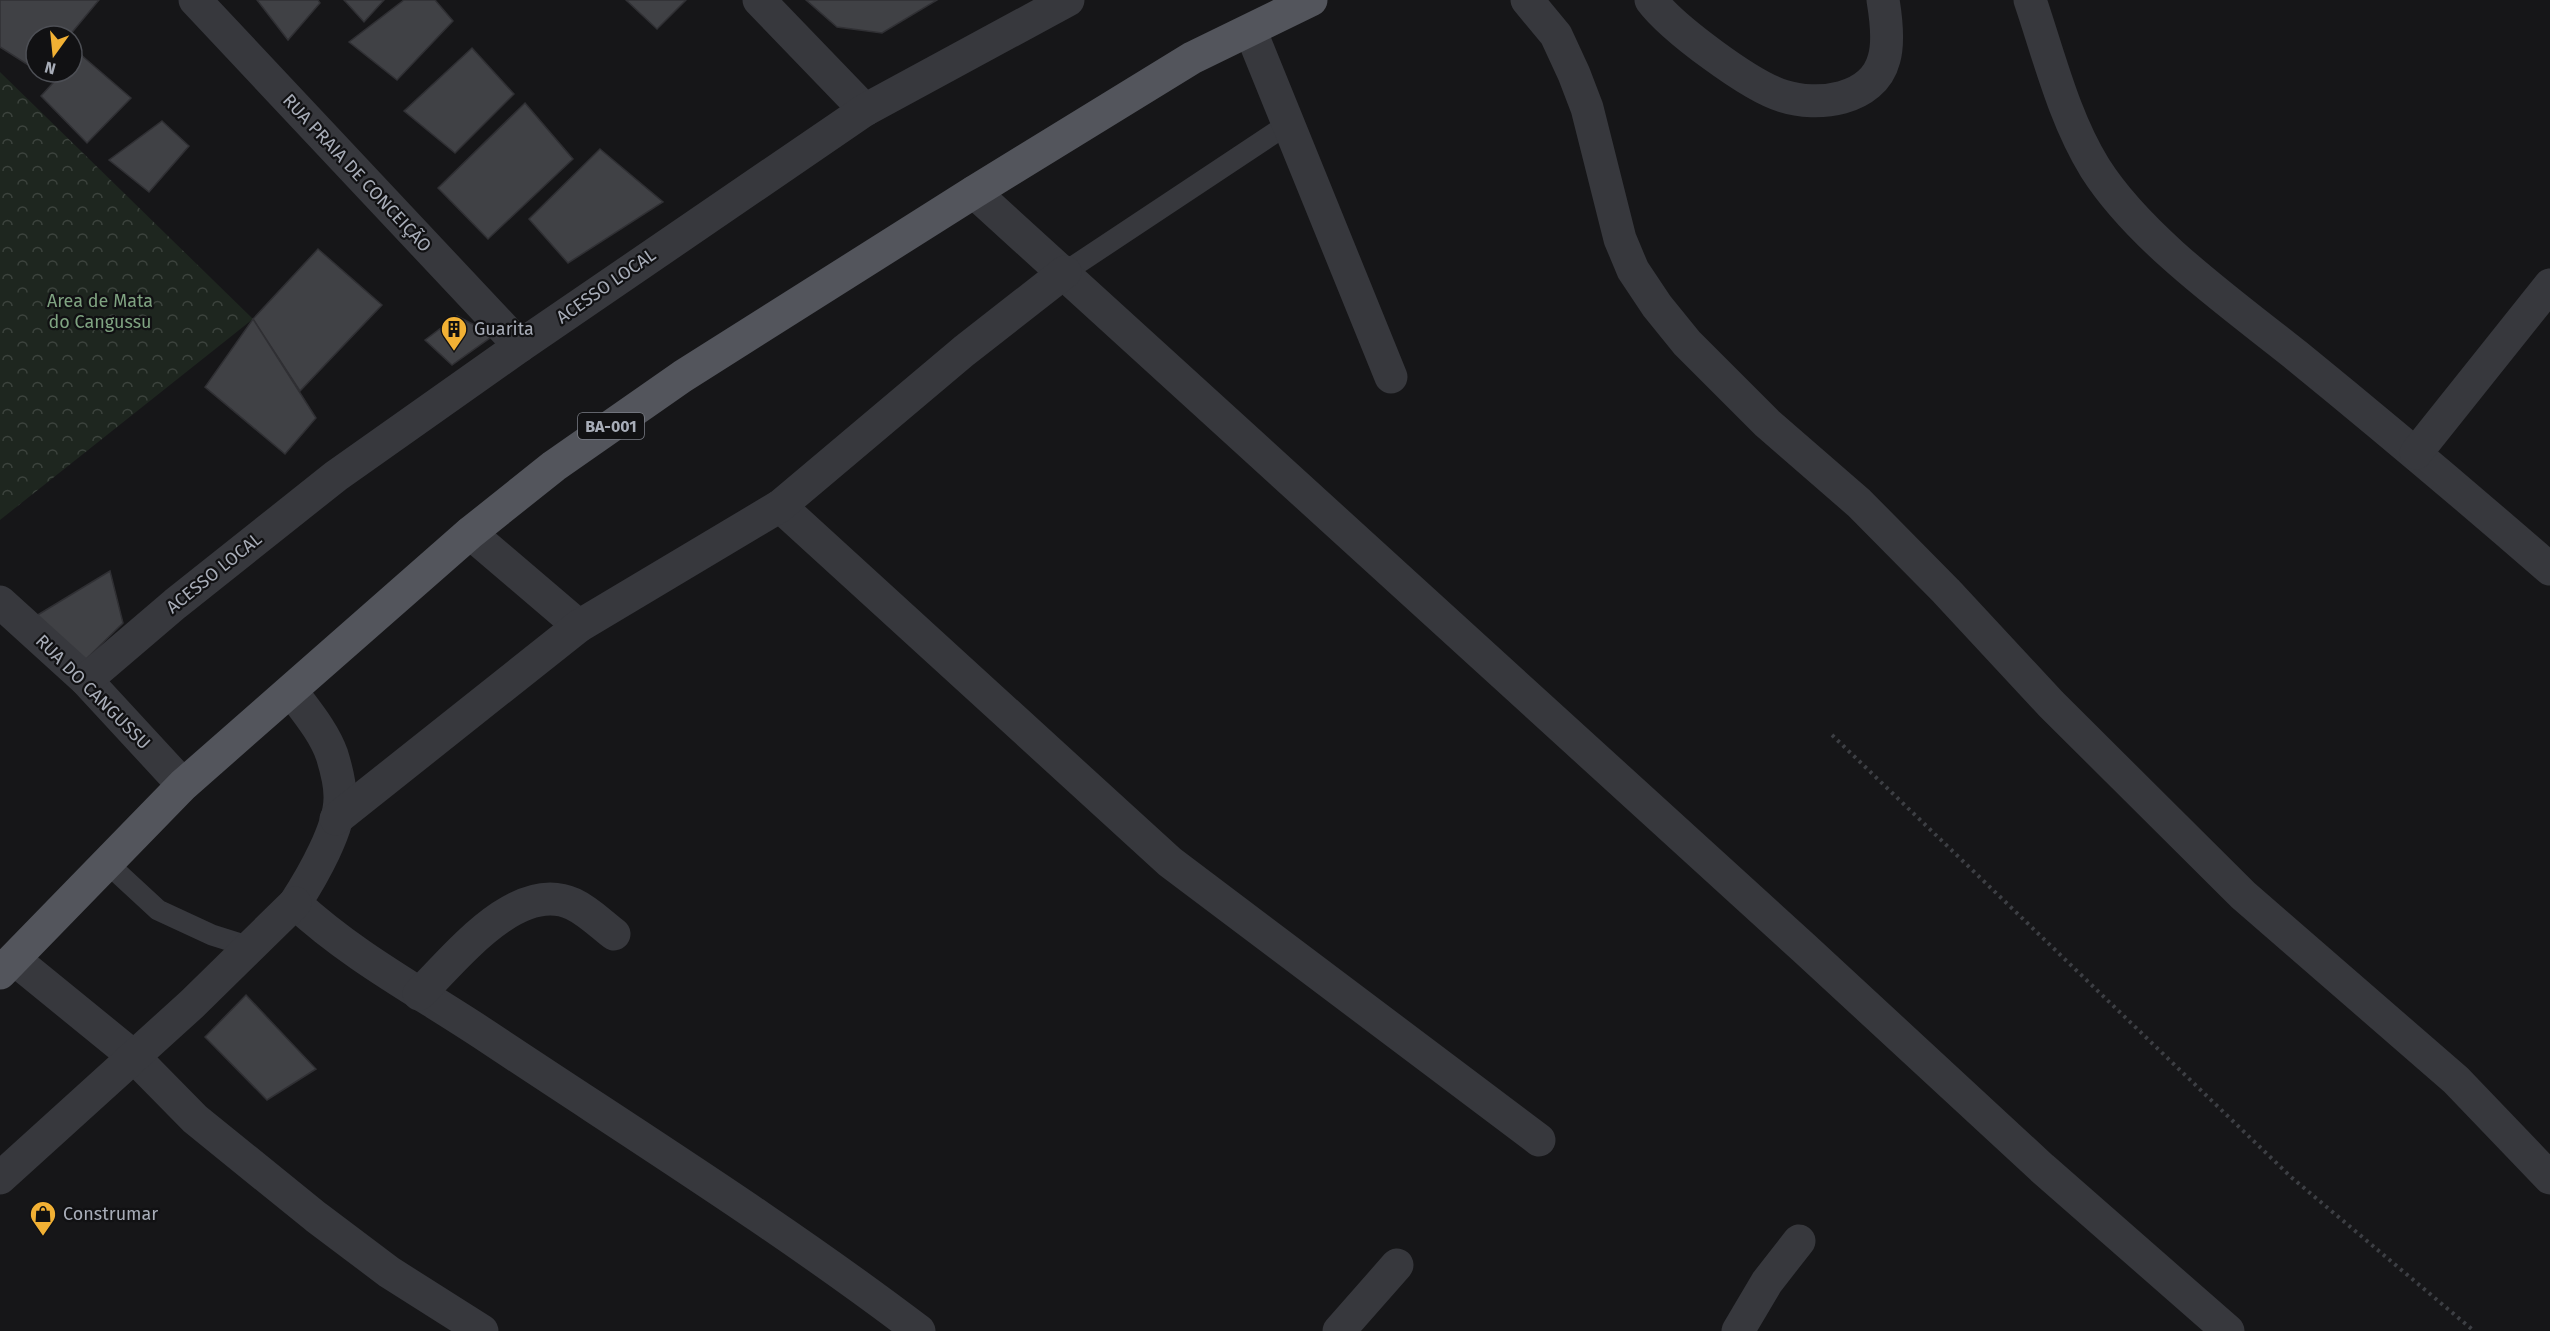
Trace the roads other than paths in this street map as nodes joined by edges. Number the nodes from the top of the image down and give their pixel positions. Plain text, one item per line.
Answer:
1 (195, 0) edge
2 (759, 0) edge
3 (1068, 0) edge
4 (1311, 0) edge
5 (1527, 0) edge
6 (1651, 0) edge
7 (1883, 0) edge
8 (2030, 0) edge
9 (1274, 8) edge
10 (1251, 32) junction
11 (865, 110) junction
12 (1288, 124) junction
13 (974, 192) junction
14 (1065, 272) junction
15 (2550, 285) edge
16 (519, 346) junction
17 (1391, 377) dead end
18 (2416, 453) junction
19 (780, 506) junction
20 (471, 534) junction
21 (2550, 569) edge
22 (0, 602) edge
23 (579, 626) junction
24 (86, 680) junction
25 (292, 692) junction
26 (183, 785) junction
27 (336, 819) junction
28 (106, 862) junction
29 (295, 903) junction
30 (614, 934) dead end
31 (250, 947) junction
32 (7, 966) edge
33 (419, 994) junction
34 (133, 1056) junction
35 (1539, 1140) dead end
36 (0, 1178) edge
37 (2550, 1178) edge
38 (1799, 1241) dead end
39 (1397, 1265) dead end
40 (482, 1331) edge
41 (919, 1331) edge
42 (1339, 1331) edge
43 (1738, 1331) edge
44 (2228, 1331) edge

1 - 16 street, RUA PRAIA DE CONCEIÇÃO
2 - 11 street
3 - 11 street, ACESSO LOCAL
4 - 9 main road, BA-001
5 - 37 street
6 - 7 street
8 - 18 street
9 - 10 main road, BA-001
10 - 12 street
10 - 13 main road, BA-001
11 - 16 street, ACESSO LOCAL
12 - 14 lane
12 - 17 street
13 - 14 street
13 - 20 main road, BA-001
14 - 19 street
14 - 44 street
15 - 18 street
16 - 24 street, ACESSO LOCAL
18 - 21 street
19 - 23 street
19 - 35 street
20 - 23 street
20 - 25 main road, BA-001
22 - 24 street, RUA DO CANGUSSU
23 - 27 street
24 - 26 street, RUA DO CANGUSSU
25 - 26 main road, BA-001
25 - 27 street
26 - 28 main road, BA-001
27 - 29 street
28 - 31 lane
28 - 32 main road, BA-001
29 - 31 street
29 - 33 street
30 - 33 street
31 - 34 street
32 - 34 street
33 - 41 street
34 - 36 street
34 - 40 street
38 - 43 street
39 - 42 street

